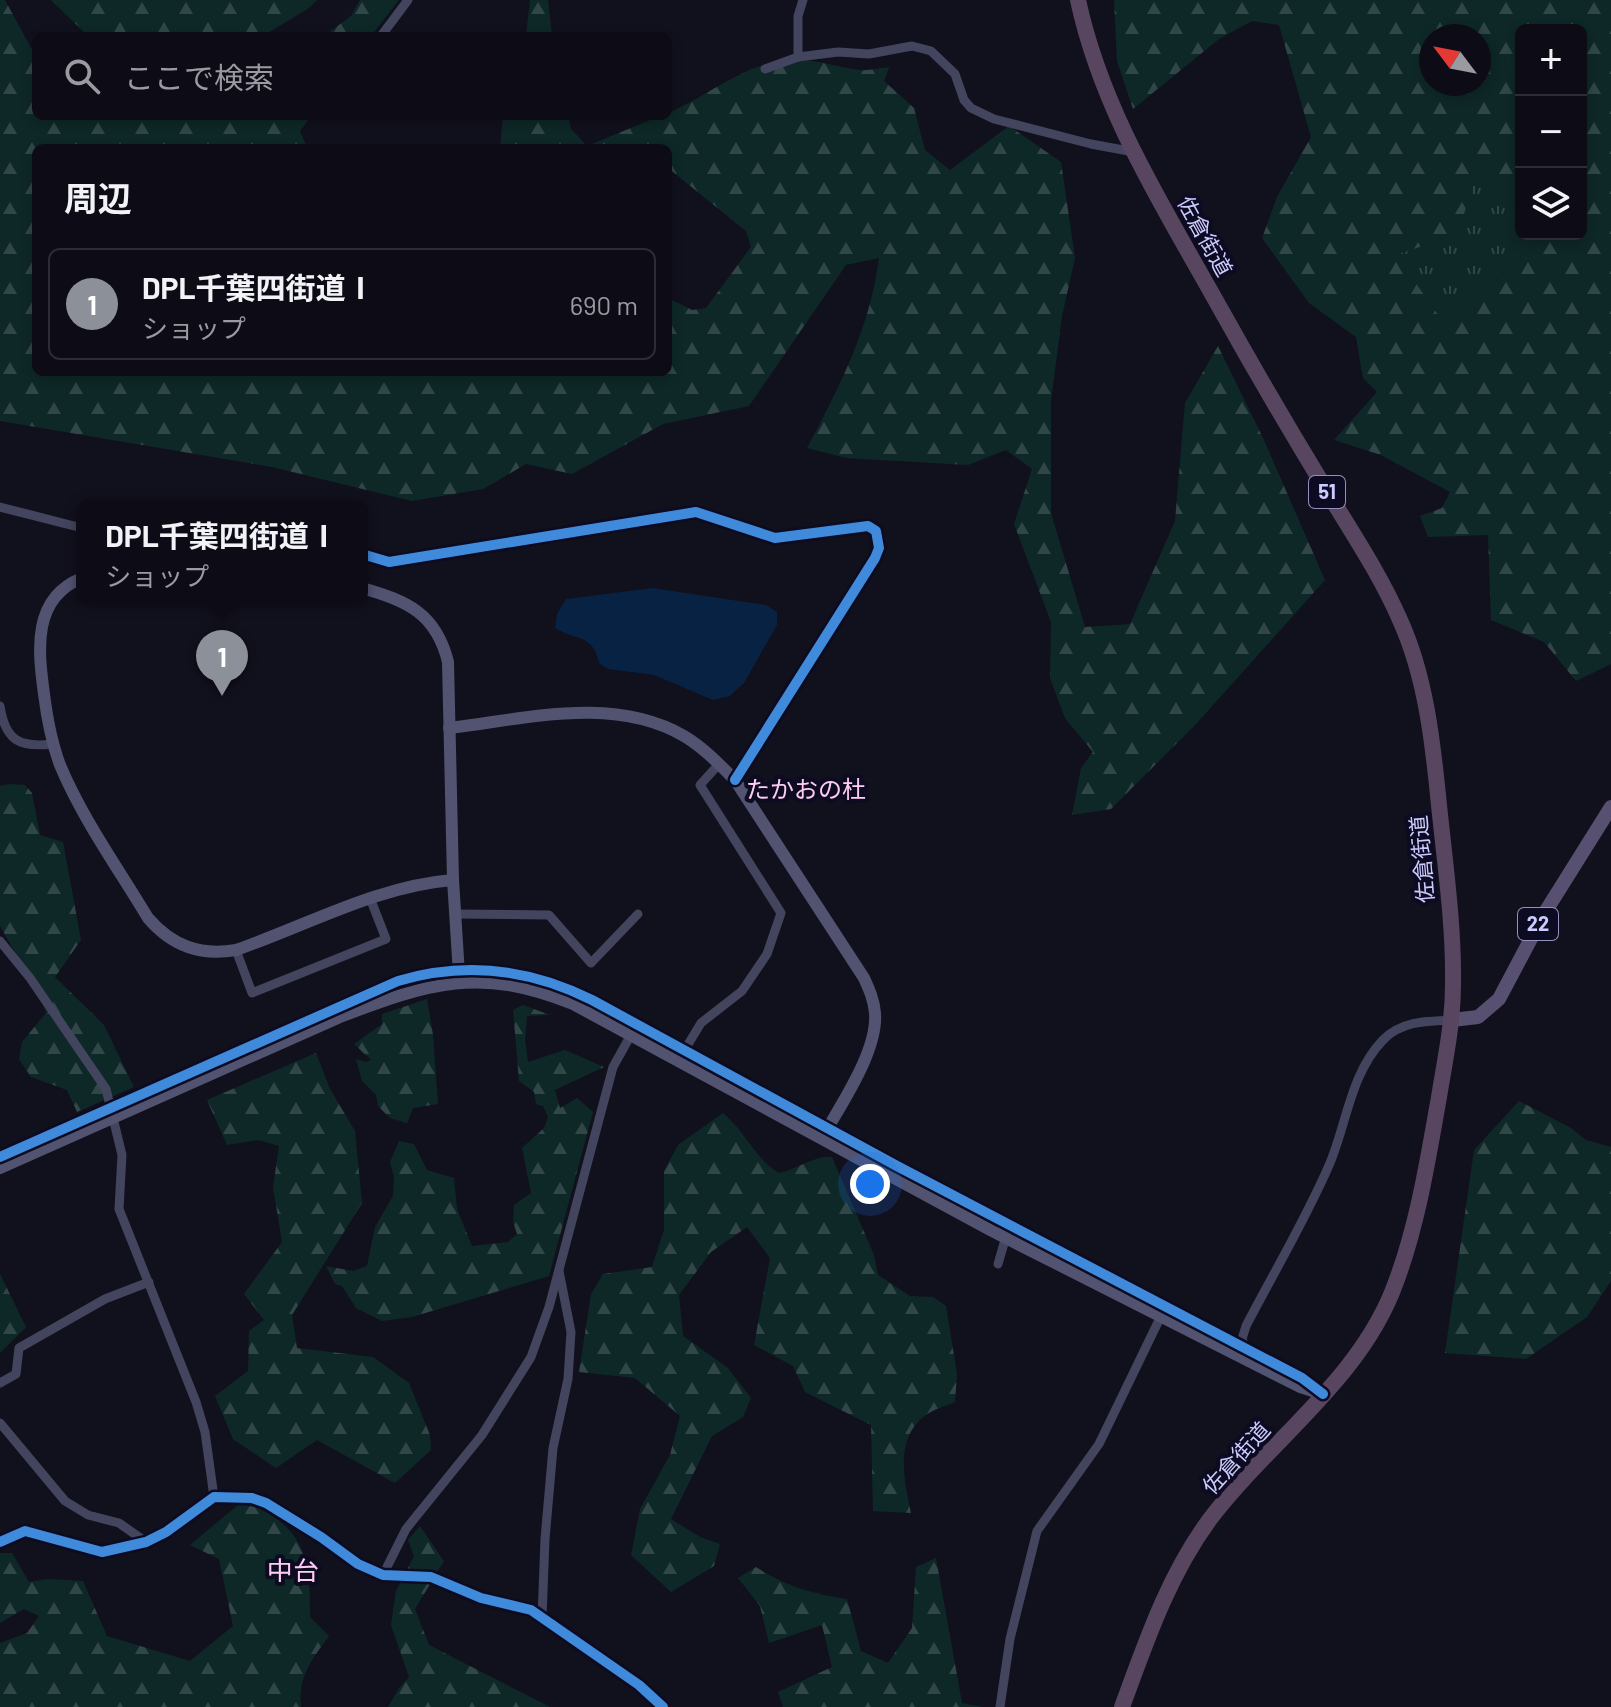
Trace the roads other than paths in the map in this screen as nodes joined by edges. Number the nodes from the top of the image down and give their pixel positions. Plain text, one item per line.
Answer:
1 (408, 0) edge
2 (803, 0) edge
3 (1078, 0) edge
4 (384, 32) edge
5 (798, 57) junction
6 (765, 69) dead end
7 (1134, 152) junction
8 (0, 507) edge
9 (76, 526) edge
10 (368, 556) edge
11 (76, 582) edge
12 (368, 590) edge
13 (0, 706) edge
14 (449, 728) junction
15 (52, 744) junction
16 (719, 764) junction
17 (735, 780) junction
18 (1611, 807) edge
19 (453, 880) junction
20 (370, 898) junction
21 (455, 914) junction
22 (638, 914) dead end
23 (0, 941) edge
24 (236, 950) junction
25 (460, 975) junction
26 (626, 1019) junction
27 (1452, 1020) junction
28 (631, 1035) junction
29 (684, 1051) junction
30 (113, 1112) junction
31 (825, 1134) junction
32 (0, 1157) edge
33 (0, 1168) edge
34 (997, 1219) junction
35 (1006, 1238) junction
36 (998, 1264) dead end
37 (559, 1268) junction
38 (149, 1282) junction
39 (1149, 1297) junction
40 (1160, 1318) junction
41 (1246, 1326) junction
42 (1222, 1336) junction
43 (1246, 1349) junction
44 (0, 1383) edge
45 (1323, 1394) junction
46 (0, 1423) edge
47 (214, 1497) junction
48 (0, 1542) edge
49 (146, 1542) junction
50 (383, 1575) junction
51 (542, 1618) junction
52 (663, 1707) edge
53 (1000, 1707) edge
54 (1122, 1707) edge

1 - 4 street
2 - 5 street
3 - 7 highway, 佐倉街道 / 51
5 - 6 street
5 - 7 street
7 - 27 highway, 佐倉街道 / 51
8 - 9 street
10 - 17 street
11 - 15 street
12 - 14 street
13 - 15 street
14 - 16 street
14 - 19 street
15 - 24 street
16 - 17 street
16 - 29 street
17 - 31 street
18 - 27 main road, 22
19 - 20 street
19 - 21 street
20 - 24 street
20 - 24 street
21 - 22 street
21 - 25 street
23 - 30 street
25 - 26 street
25 - 28 street
25 - 30 street
26 - 28 street
26 - 29 street
27 - 41 street
27 - 45 highway, 佐倉街道 / 51
28 - 31 street
28 - 37 street
29 - 31 street
30 - 32 street
30 - 33 street
30 - 38 street
31 - 34 street
31 - 35 street
34 - 35 street
34 - 39 street
35 - 36 street
35 - 40 street
37 - 50 street
37 - 51 street
38 - 44 street
38 - 47 street
39 - 40 street
39 - 42 street
40 - 45 street
40 - 53 street
41 - 42 street
41 - 43 street
42 - 43 street
43 - 45 street
45 - 54 highway, 佐倉街道 / 51
46 - 49 street
47 - 49 street
47 - 50 street
48 - 49 street
50 - 51 street
51 - 52 street

